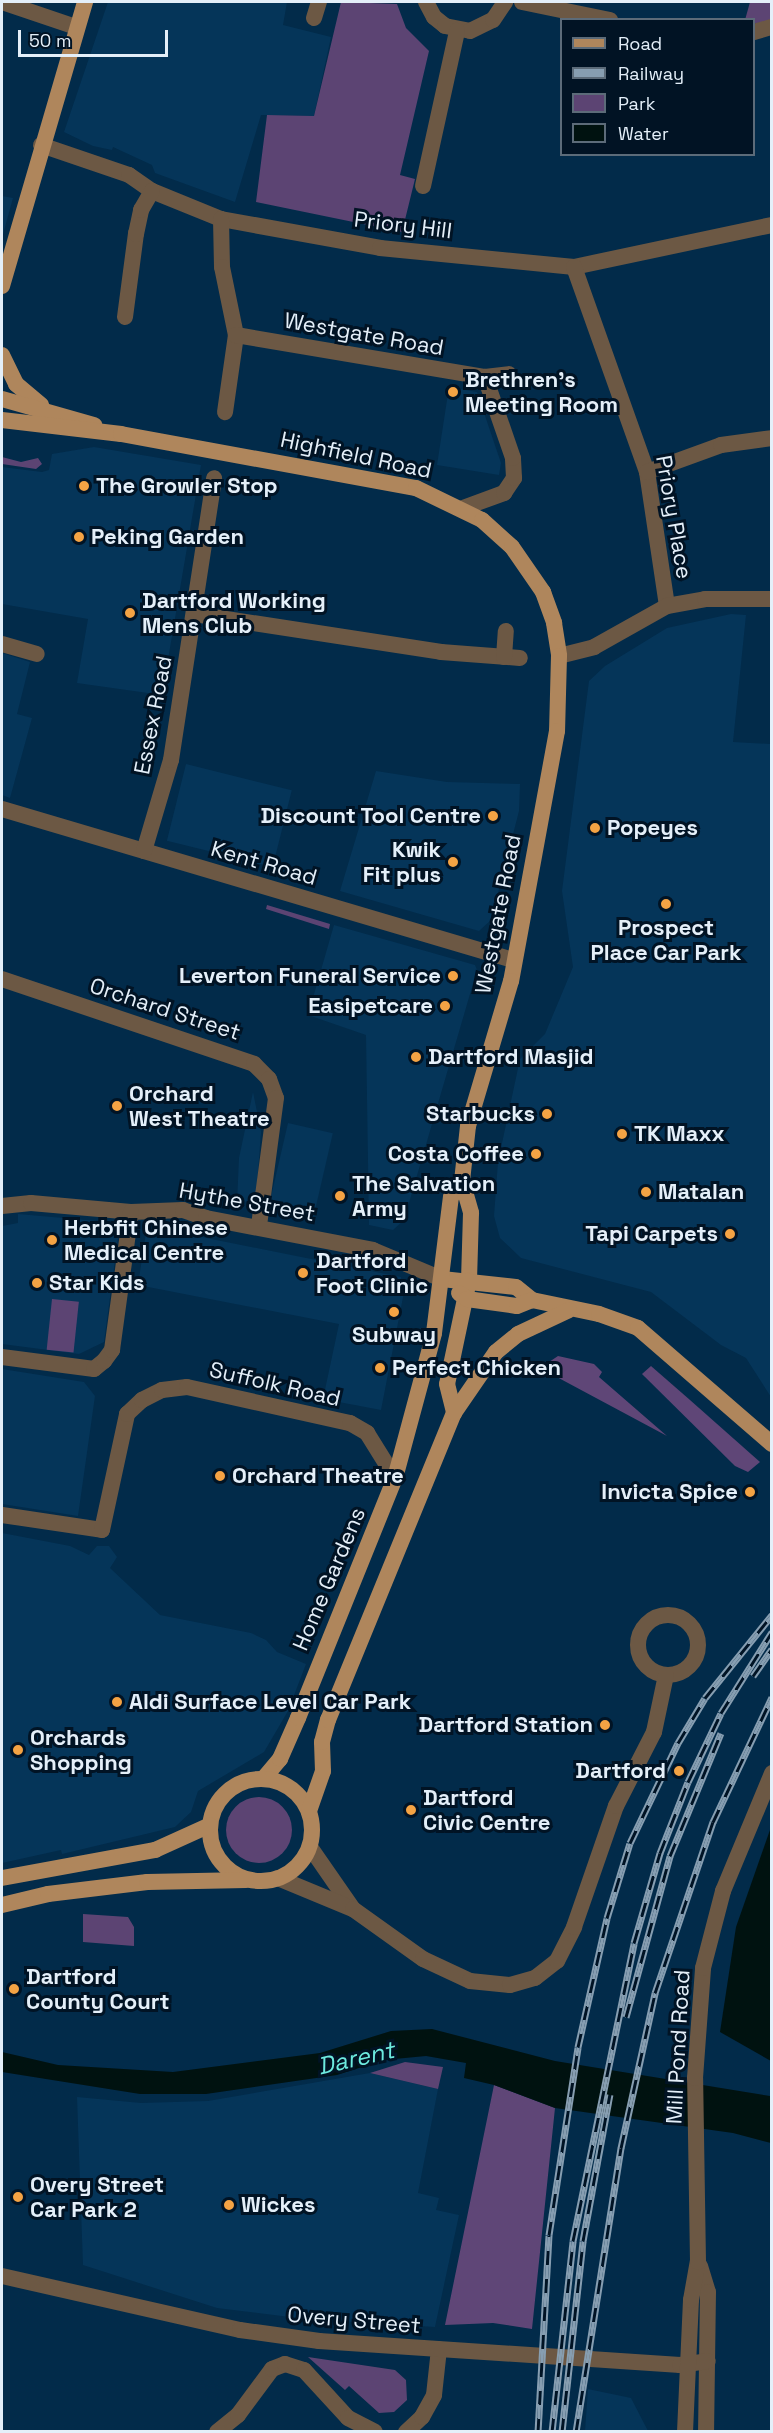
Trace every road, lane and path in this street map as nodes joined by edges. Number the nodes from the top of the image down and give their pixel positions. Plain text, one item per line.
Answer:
1 (2, 2) edge
2 (85, 2) edge
3 (319, 2) edge
4 (426, 2) edge
5 (504, 2) edge
6 (522, 2) edge
7 (587, 8) edge
8 (314, 18) dead end
9 (606, 18) edge
10 (76, 27) junction
11 (771, 27) edge
12 (457, 31) junction
13 (755, 31) edge
14 (41, 145) junction
15 (423, 186) dead end
16 (152, 191) junction
17 (221, 219) junction
18 (771, 225) edge
19 (574, 267) junction
20 (2, 286) edge
21 (125, 317) dead end
22 (236, 334) junction
23 (2, 355) edge
24 (509, 374) dead end
25 (485, 377) junction
26 (2, 399) edge
27 (49, 411) junction
28 (225, 412) dead end
29 (2, 420) edge
30 (121, 434) junction
31 (771, 438) edge
32 (647, 472) junction
33 (214, 478) dead end
34 (463, 508) junction
35 (543, 591) joint
36 (771, 599) edge
37 (667, 606) junction
38 (194, 614) junction
39 (506, 631) dead end
40 (2, 644) edge
41 (37, 654) dead end
42 (558, 656) junction
43 (2, 809) edge
44 (144, 851) junction
45 (513, 960) junction
46 (2, 979) edge
47 (462, 1181) junction
48 (2, 1206) edge
49 (131, 1212) junction
50 (259, 1226) junction
51 (442, 1279) junction
52 (469, 1280) junction
53 (467, 1299) junction
54 (532, 1300) junction
55 (569, 1310) junction
56 (2, 1357) edge
57 (454, 1413) junction
58 (771, 1444) edge
59 (395, 1478) junction
60 (2, 1515) edge
61 (666, 1675) dead end
62 (771, 1773) edge
63 (264, 1778) junction
64 (309, 1811) junction
65 (210, 1825) junction
66 (310, 1847) junction
67 (2, 1878) edge
68 (278, 1878) junction
69 (250, 1880) junction
70 (2, 1905) edge
71 (353, 1909) junction
72 (698, 2262) junction
73 (2, 2276) edge
74 (439, 2349) junction
75 (708, 2361) junction
76 (689, 2365) junction
77 (217, 2432) edge
78 (375, 2432) edge
79 (406, 2432) edge
80 (685, 2432) edge
81 (706, 2432) edge

1 - 10 street
2 - 10 main road
3 - 8 street
4 - 12 street
5 - 12 street
6 - 7 street
7 - 9 street
10 - 14 main road
11 - 13 street
12 - 15 street
14 - 16 street, Priory Hill
14 - 20 main road
16 - 17 street, Priory Hill
16 - 21 street
17 - 19 street, Priory Hill
17 - 22 street
18 - 19 street, Priory Hill
19 - 32 street, Priory Place
22 - 25 street, Westgate Road
22 - 28 street
23 - 27 main road, Highfield Road
24 - 25 street, Westgate Road
25 - 34 street
26 - 27 main road, Highfield Road
27 - 30 main road, Highfield Road
29 - 30 main road, Highfield Road
30 - 34 main road, Highfield Road
31 - 32 street
32 - 37 street, Priory Place
33 - 38 street, Essex Road
34 - 35 main road, Highfield Road
35 - 42 main road, Westgate Road
36 - 37 street
37 - 42 street
38 - 39 street
38 - 44 street, Essex Road
40 - 41 street
42 - 45 main road, Westgate Road
43 - 44 street, Kent Road
44 - 45 street, Kent Road
45 - 47 main road, Westgate Road
46 - 50 street, Orchard Street
47 - 51 main road, Home Gardens
47 - 52 main road, Westgate Road
48 - 49 street, Hythe Street
49 - 50 street, Hythe Street
49 - 56 street
50 - 51 street, Hythe Street
51 - 52 main road, Hythe Street
51 - 53 main road, Hythe Street
51 - 59 main road, Home Gardens
52 - 53 main road
52 - 54 main road, Hythe Street
53 - 54 main road, Hythe Street
53 - 57 main road
54 - 55 main road, Hythe Street
55 - 57 main road
55 - 58 main road, Hythe Street
57 - 64 main road
59 - 60 street, Suffolk Road
59 - 63 main road, Home Gardens
61 - 71 street
62 - 72 street, Mill Pond Road
63 - 64 main road
63 - 65 main road
64 - 66 main road
65 - 67 main road
65 - 69 main road
66 - 68 main road
66 - 71 street
68 - 69 main road
68 - 71 street
69 - 70 main road
72 - 75 street, Mill Pond Road
72 - 76 street, Mill Pond Road
73 - 74 street, Overy Street
74 - 76 street, Overy Street
74 - 79 street
75 - 76 street, Overy Street
75 - 81 street, Mill Pond Road
76 - 80 street, Mill Pond Road
77 - 78 street

